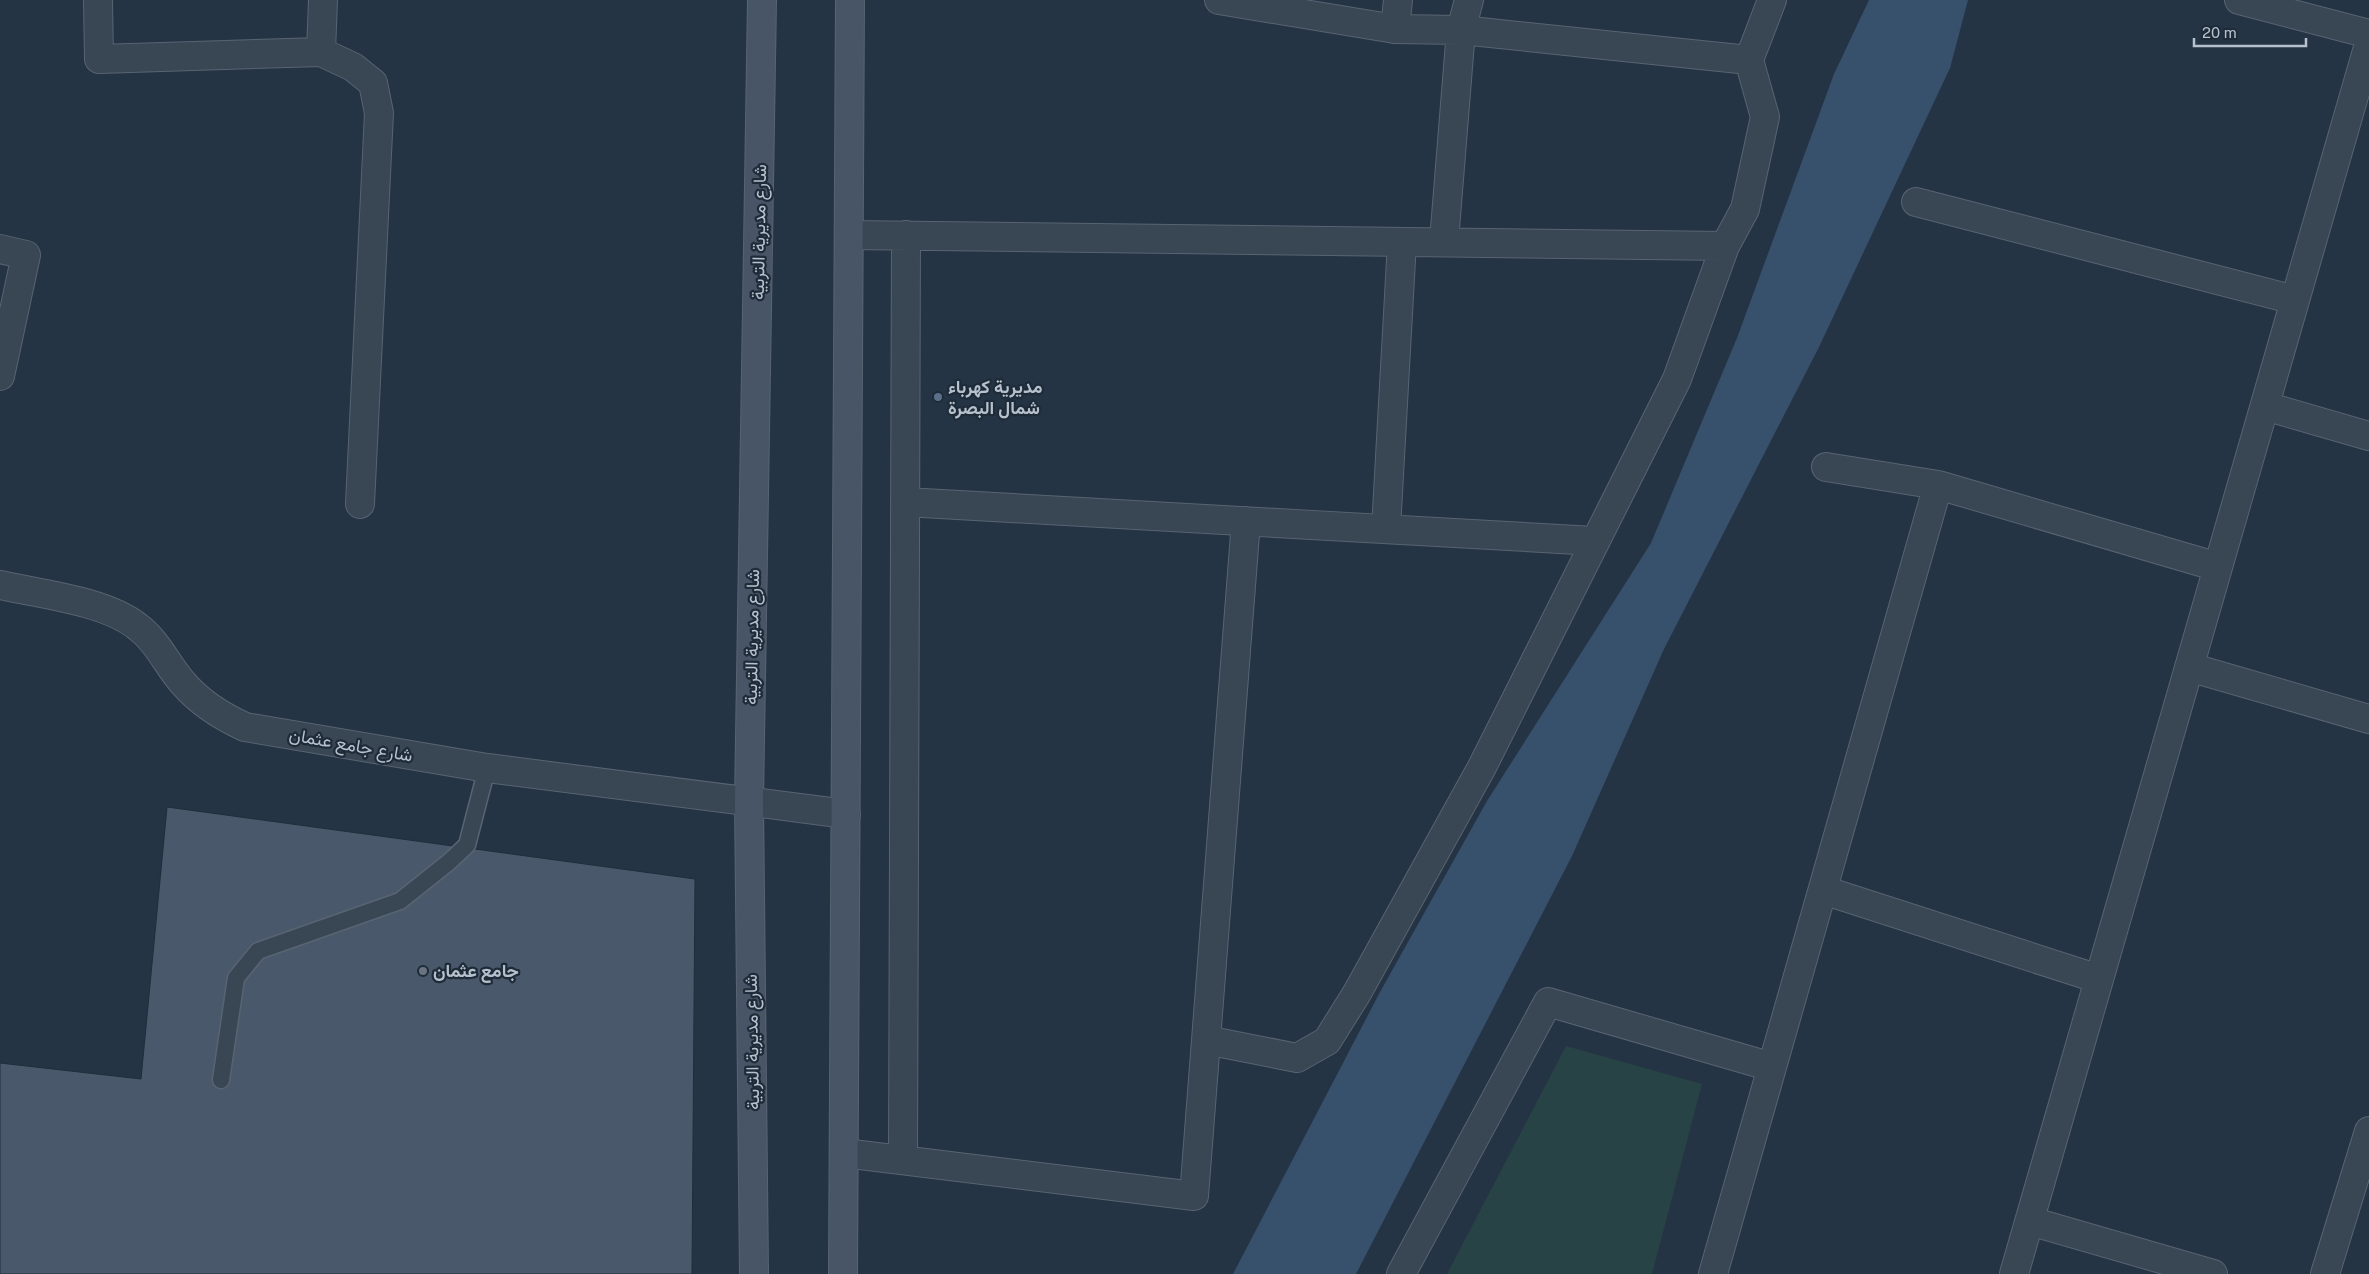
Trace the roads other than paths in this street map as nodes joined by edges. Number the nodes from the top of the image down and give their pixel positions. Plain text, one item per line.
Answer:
1 (98, 0) edge
2 (323, 0) edge
3 (762, 0) edge
4 (850, 0) edge
5 (1219, 0) edge
6 (1398, 0) edge
7 (1469, 0) edge
8 (1772, 0) edge
9 (2239, 0) edge
10 (1396, 28) junction
11 (1461, 30) junction
12 (2369, 34) edge
13 (2369, 44) edge
14 (321, 52) junction
15 (1749, 60) junction
16 (1916, 202) dead end
17 (849, 234) junction
18 (906, 235) junction
19 (1402, 242) junction
20 (1444, 242) junction
21 (1725, 246) junction
22 (0, 248) edge
23 (2295, 300) junction
24 (0, 376) edge
25 (2265, 406) junction
26 (2369, 436) edge
27 (1826, 467) dead end
28 (1938, 485) junction
29 (905, 502) junction
30 (360, 504) dead end
31 (1246, 521) junction
32 (1386, 529) junction
33 (1595, 541) junction
34 (2218, 566) junction
35 (0, 585) edge
36 (2189, 667) junction
37 (2369, 719) edge
38 (487, 768) junction
39 (749, 801) junction
40 (846, 814) junction
41 (1823, 890) junction
42 (2099, 979) junction
43 (1206, 1040) junction
44 (1772, 1067) junction
45 (221, 1080) dead end
46 (2369, 1131) edge
47 (844, 1152) junction
48 (903, 1160) junction
49 (2030, 1221) junction
50 (754, 1274) edge
51 (843, 1274) edge
52 (1401, 1274) edge
53 (1713, 1274) edge
54 (2014, 1274) edge
55 (2213, 1274) edge
56 (2325, 1274) edge

1 - 14 street
2 - 14 street
3 - 39 main road, شارع مديرية التربية
4 - 17 main road
5 - 10 street
6 - 10 street
7 - 11 street
8 - 15 street
9 - 12 street
10 - 11 street
11 - 15 street
11 - 20 street
13 - 23 street
14 - 30 street
15 - 21 street
16 - 23 street
17 - 18 street
17 - 40 main road
18 - 19 street
18 - 29 street
19 - 20 street
19 - 32 street
20 - 21 street
21 - 33 street
22 - 24 street
23 - 25 street
25 - 26 street
25 - 34 street
27 - 28 street
28 - 34 street
28 - 41 street
29 - 31 street
29 - 48 street
31 - 32 street
31 - 43 street
32 - 33 street
33 - 43 street
34 - 36 street
35 - 38 street, شارع جامع عثمان
36 - 37 street
36 - 42 street
38 - 39 street, شارع جامع عثمان
38 - 45 lane
39 - 40 street, شارع جامع عثمان
39 - 50 main road, شارع مديرية التربية
40 - 47 main road
41 - 42 street
41 - 44 street
42 - 49 street
43 - 48 street
44 - 52 street
44 - 53 street
46 - 56 street
47 - 48 street
47 - 51 main road
49 - 54 street
49 - 55 street

